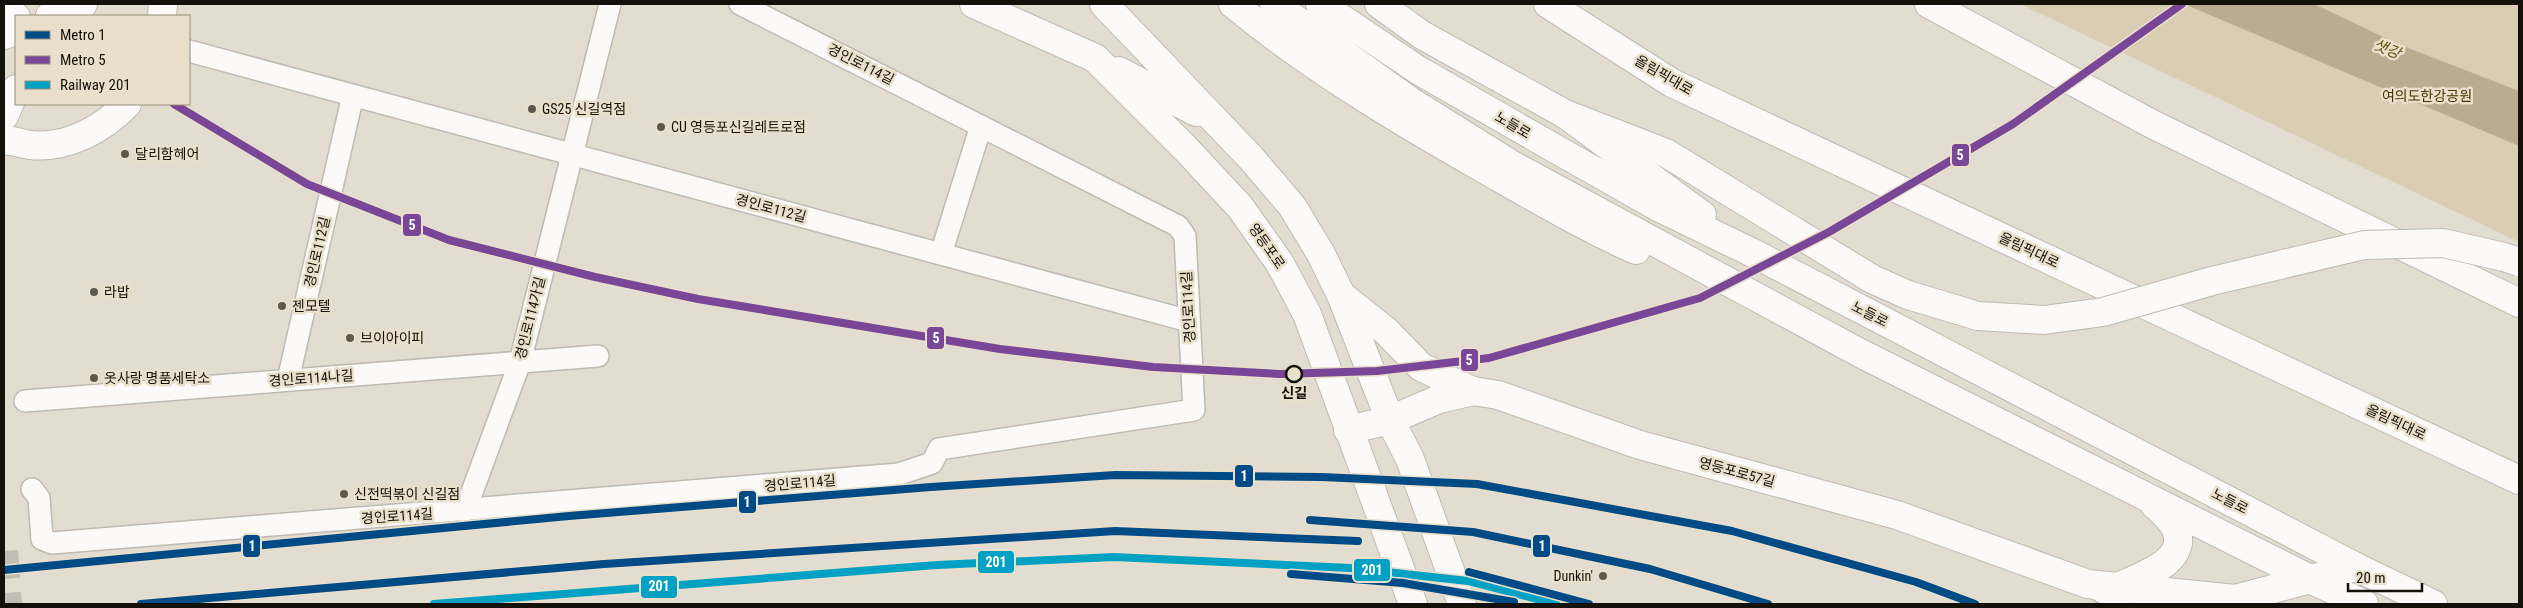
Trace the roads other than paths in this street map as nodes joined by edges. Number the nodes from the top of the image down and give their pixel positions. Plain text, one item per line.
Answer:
1 (610, 4) edge
2 (740, 4) edge
3 (974, 4) edge
4 (1104, 4) edge
5 (1233, 4) edge
6 (1274, 4) edge
7 (1320, 4) edge
8 (1379, 4) edge
9 (1548, 4) edge
10 (1929, 4) edge
11 (190, 50) edge
12 (1095, 58) junction
13 (15, 91) edge
14 (353, 95) junction
15 (126, 105) edge
16 (1565, 114) junction
17 (4, 116) edge
18 (1215, 122) junction
19 (981, 126) junction
20 (4, 140) edge
21 (571, 154) junction
22 (1753, 253) junction
23 (941, 254) junction
24 (2519, 262) edge
25 (1341, 294) junction
26 (2519, 303) edge
27 (1189, 321) junction
28 (1860, 353) junction
29 (598, 356) dead end
30 (520, 362) junction
31 (288, 380) junction
32 (1473, 390) junction
33 (25, 401) dead end
34 (1390, 420) junction
35 (1353, 442) junction
36 (2519, 480) edge
37 (32, 489) dead end
38 (2148, 498) junction
39 (465, 511) junction
40 (2356, 567) junction
41 (2312, 580) junction
42 (2120, 596) edge
43 (2247, 602) edge
44 (1413, 604) edge
45 (1462, 604) edge
46 (2364, 604) edge
47 (2433, 604) edge

1 - 21 street, 경인로114가길
2 - 19 street, 경인로114길
3 - 12 main road, 영등포로
4 - 18 main road
5 - 28 main road
6 - 28 main road
7 - 22 main road, 노들로
8 - 16 main road
9 - 36 main road, 올림픽대로
10 - 26 main road
11 - 14 street, 경인로112길
12 - 18 main road
12 - 35 main road, 영등포로
13 - 17 main road
14 - 21 street, 경인로112길
14 - 31 street, 경인로112길
15 - 20 main road
16 - 22 main road
16 - 24 main road, bridge
18 - 25 main road
19 - 23 street
19 - 27 street, 경인로114길
21 - 23 street, 경인로112길
21 - 30 street, 경인로114가길
22 - 40 main road, 노들로
23 - 27 street, 경인로112길
25 - 32 main road
25 - 34 main road
27 - 39 street, 경인로114길
28 - 38 main road
29 - 30 street, 경인로114나길
30 - 31 street, 경인로114나길
30 - 39 street, 경인로114가길
31 - 33 street, 경인로114나길
32 - 34 main road, 영등포로57길
32 - 42 main road, 영등포로57길
34 - 35 main road, 영등포로57길
34 - 45 main road
35 - 44 main road, 영등포로
37 - 39 street, 경인로114길
38 - 41 main road
38 - 42 main road
40 - 41 main road, 영등포로57길
40 - 47 main road, 노들로
41 - 43 main road, 영등포로57길
41 - 46 main road
42 - 43 main road, 영등포로57길

